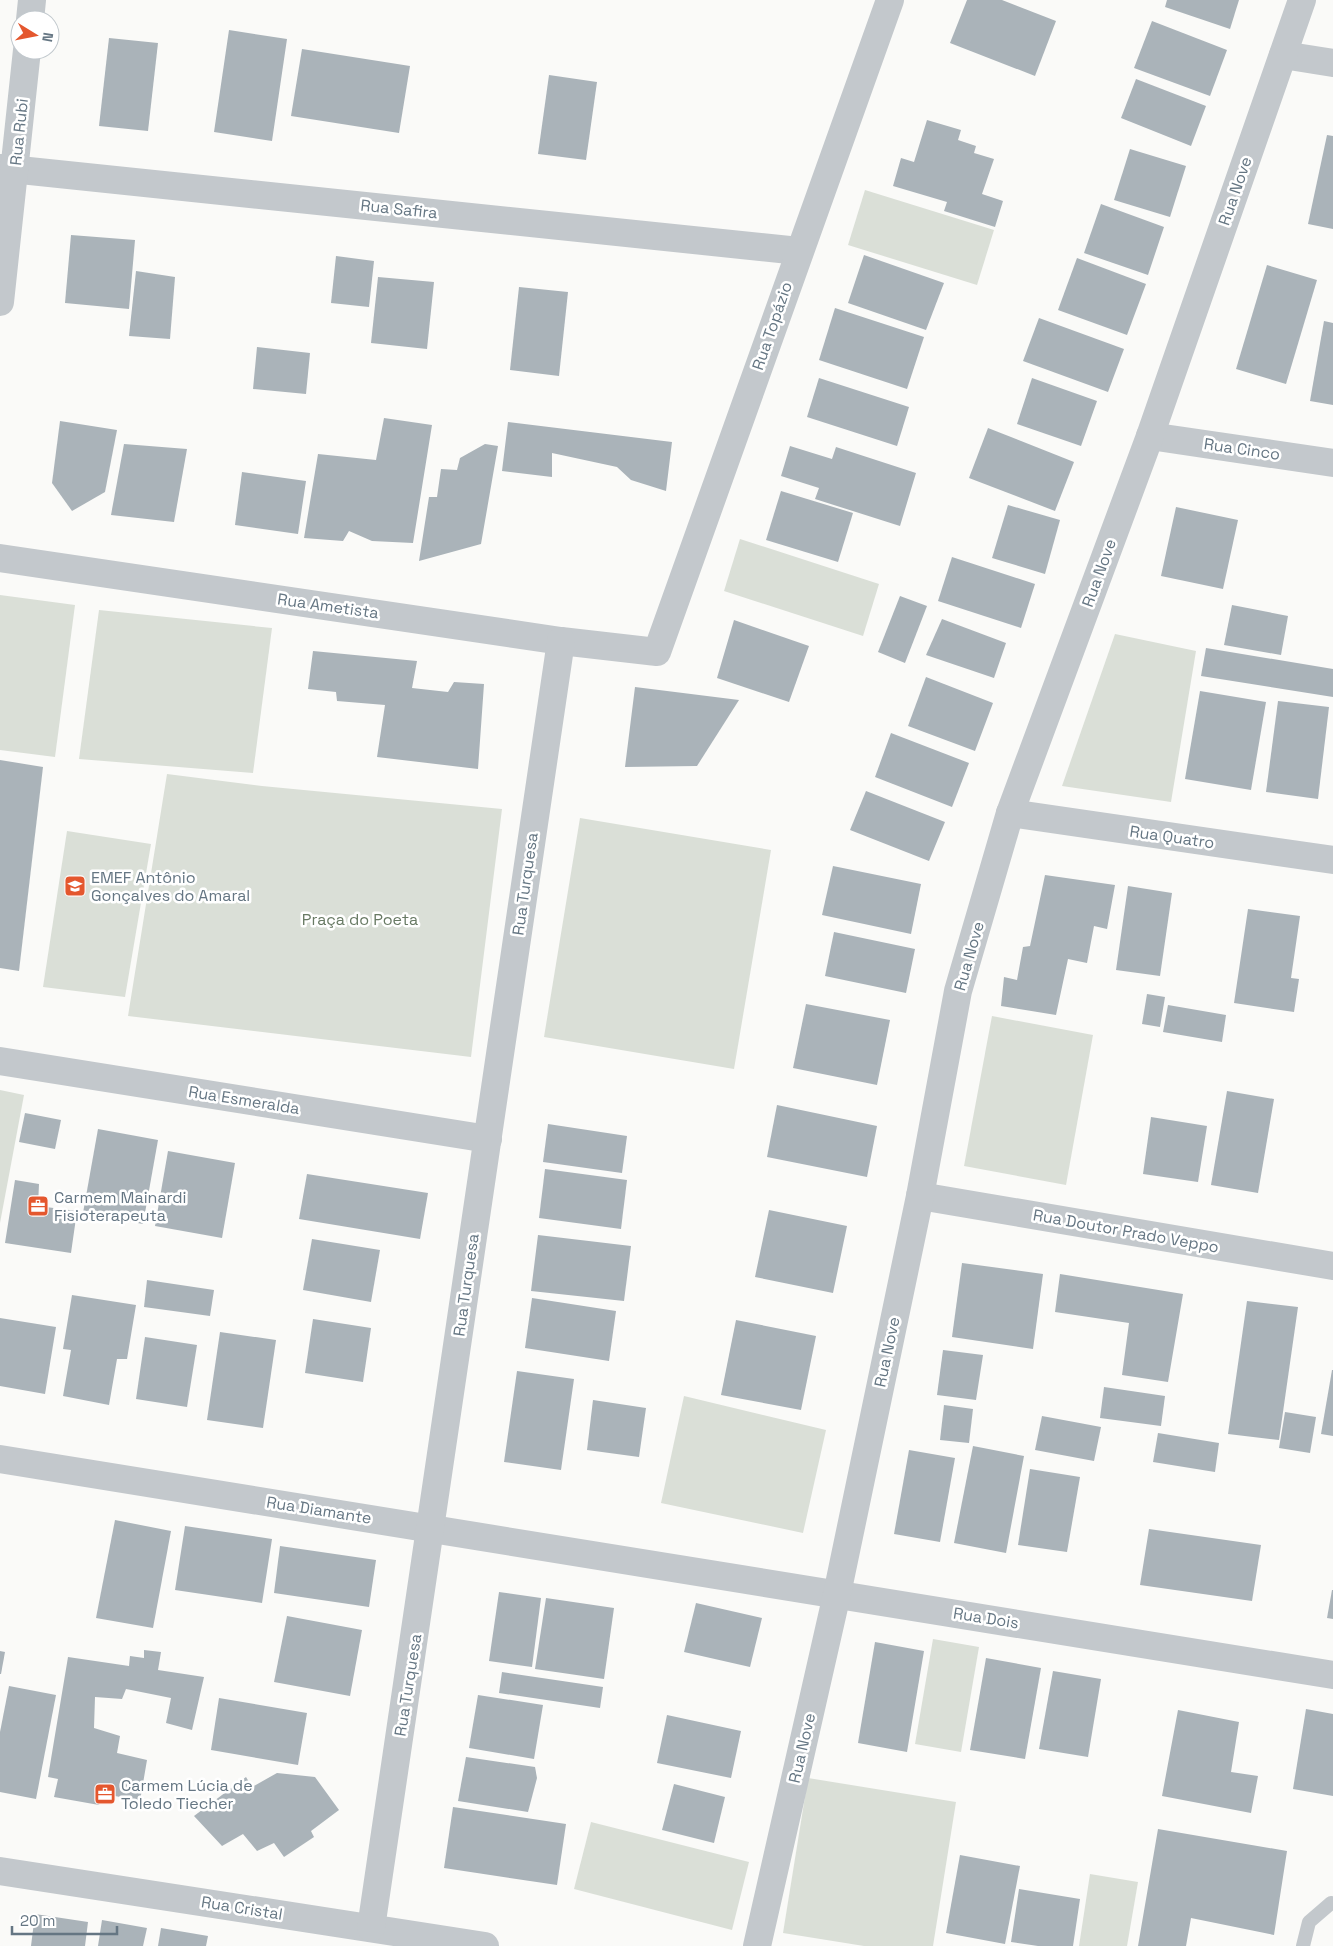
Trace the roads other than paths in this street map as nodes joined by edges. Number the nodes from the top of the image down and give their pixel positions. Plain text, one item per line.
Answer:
1 (890, 0) edge
2 (1302, 0) edge
3 (1282, 55) junction
4 (25, 60) edge
5 (1333, 63) edge
6 (7, 169) edge
7 (799, 250) junction
8 (0, 302) edge
9 (1150, 436) junction
10 (1333, 463) edge
11 (0, 558) edge
12 (561, 641) junction
13 (657, 652) joint
14 (1010, 813) junction
15 (1333, 860) edge
16 (0, 1061) edge
17 (488, 1139) junction
18 (920, 1196) junction
19 (1333, 1266) edge
20 (0, 1459) edge
21 (431, 1528) junction
22 (638, 1562) joint
23 (837, 1594) junction
24 (1333, 1675) edge
25 (0, 1875) edge
26 (1331, 1904) dead end
27 (371, 1928) junction
28 (485, 1946) edge
29 (757, 1946) edge
30 (1303, 1946) edge

1 - 7 street, Rua Topázio
2 - 3 street, Rua Nove
3 - 5 street
3 - 9 street, Rua Nove
4 - 6 street, Rua Rubi
6 - 7 street, Rua Safira
6 - 8 street, Rua Rubi
7 - 13 street, Rua Topázio
9 - 10 street, Rua Cinco
9 - 14 street, Rua Nove
11 - 12 street, Rua Ametista
12 - 13 street, Rua Ametista
12 - 17 street, Rua Turquesa
14 - 15 street, Rua Quatro
14 - 18 street, Rua Nove
16 - 17 street, Rua Esmeralda
17 - 21 street, Rua Turquesa
18 - 19 street, Rua Doutor Prado Veppo
18 - 23 street, Rua Nove
20 - 21 street, Rua Diamante
21 - 22 street, Rua Diamante
21 - 27 street, Rua Turquesa
22 - 23 street, Rua Dois
23 - 24 street, Rua Dois
23 - 29 street, Rua Nove
25 - 27 street, Rua Cristal
26 - 30 lane
27 - 28 street, Rua Cristal

